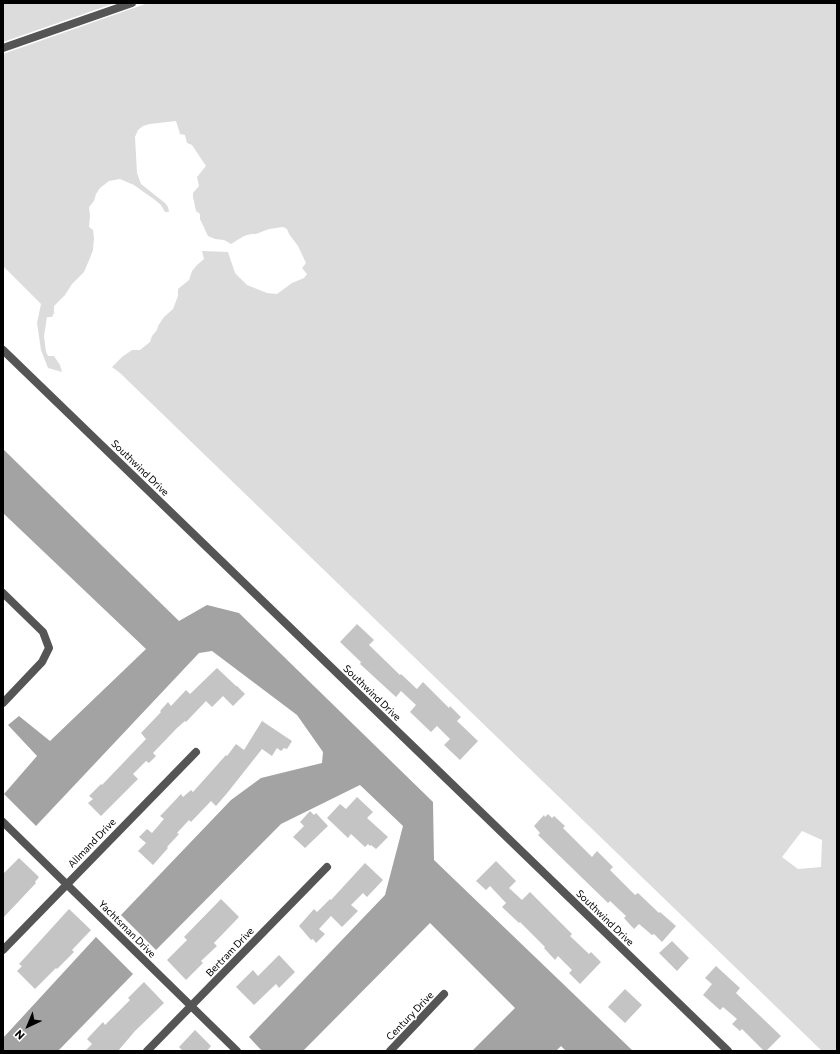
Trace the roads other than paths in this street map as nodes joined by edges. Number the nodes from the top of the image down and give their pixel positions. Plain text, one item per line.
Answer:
1 (132, 3) edge
2 (3, 48) edge
3 (3, 350) edge
4 (3, 593) edge
5 (3, 703) edge
6 (196, 752) dead end
7 (3, 822) edge
8 (327, 867) dead end
9 (67, 884) junction
10 (3, 950) edge
11 (444, 994) dead end
12 (191, 1006) junction
13 (148, 1051) edge
14 (237, 1051) edge
15 (390, 1051) edge
16 (728, 1051) edge

1 - 2 street
3 - 16 street, Southwind Drive
4 - 5 street
6 - 9 street, Allmand Drive
7 - 9 street, Yachtsman Drive
8 - 12 street, Bertram Drive
9 - 10 street, Allmand Drive
9 - 12 street, Yachtsman Drive
11 - 15 street, Century Drive
12 - 13 street, Bertram Drive
12 - 14 street, Yachtsman Drive

